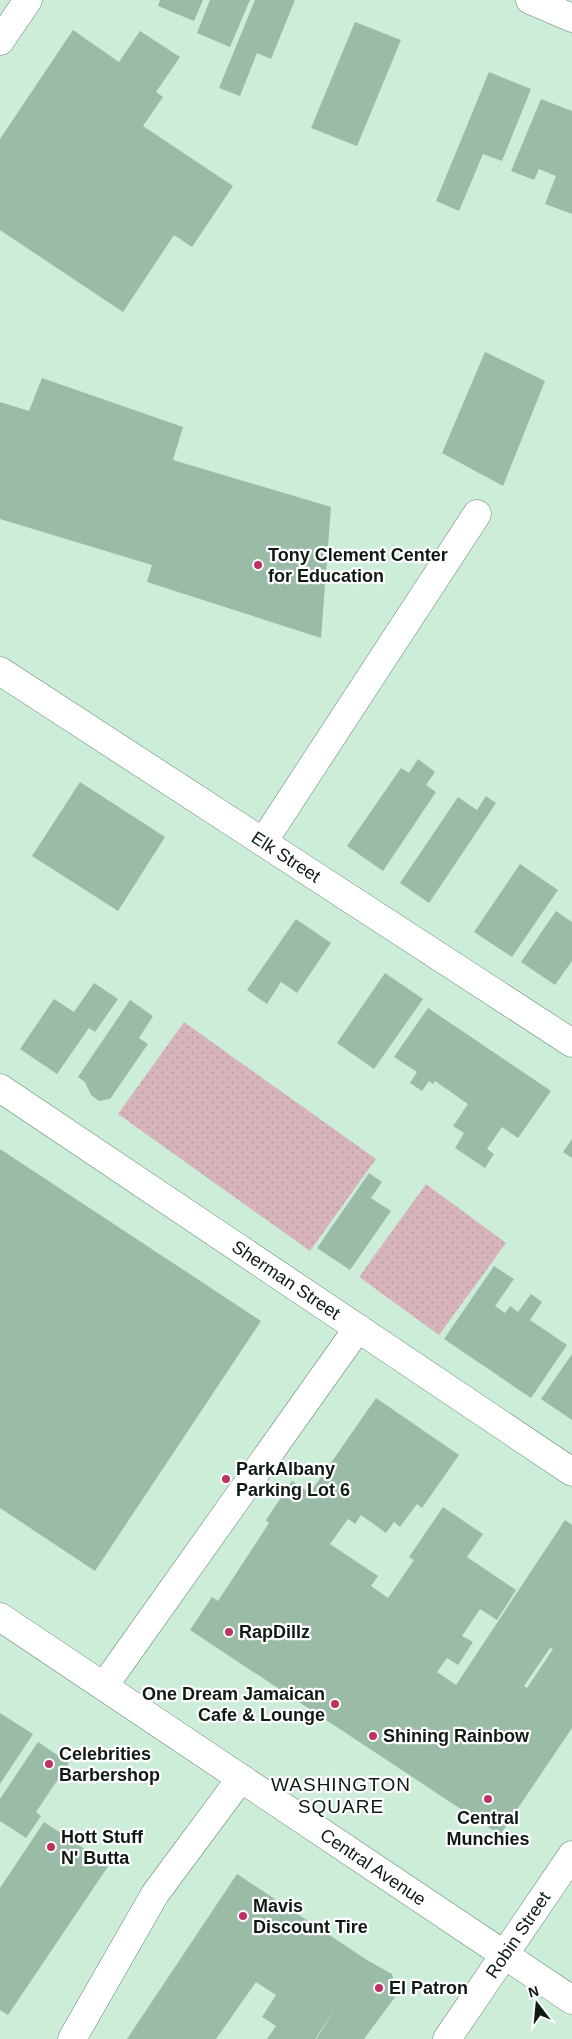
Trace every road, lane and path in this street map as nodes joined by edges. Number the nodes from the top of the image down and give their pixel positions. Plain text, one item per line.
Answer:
1 (28, 0) edge
2 (530, 0) edge
3 (572, 18) edge
4 (0, 41) edge
5 (477, 514) dead end
6 (0, 671) edge
7 (263, 842) junction
8 (572, 1044) edge
9 (1, 1092) edge
10 (358, 1328) junction
11 (572, 1472) edge
12 (0, 1617) edge
13 (104, 1686) junction
14 (241, 1778) junction
15 (572, 1855) edge
16 (505, 1955) junction
17 (572, 2000) edge
18 (72, 2039) edge
19 (447, 2039) edge

1 - 4 street
2 - 3 street
5 - 7 street
6 - 7 street, Elk Street
7 - 8 street, Elk Street
9 - 10 street, Sherman Street
10 - 11 street, Sherman Street
10 - 13 street
12 - 13 street, Central Avenue
13 - 14 street, Central Avenue
14 - 16 street, Central Avenue
14 - 18 street
15 - 16 street, Robin Street
16 - 17 street, Central Avenue
16 - 19 street, Robin Street

